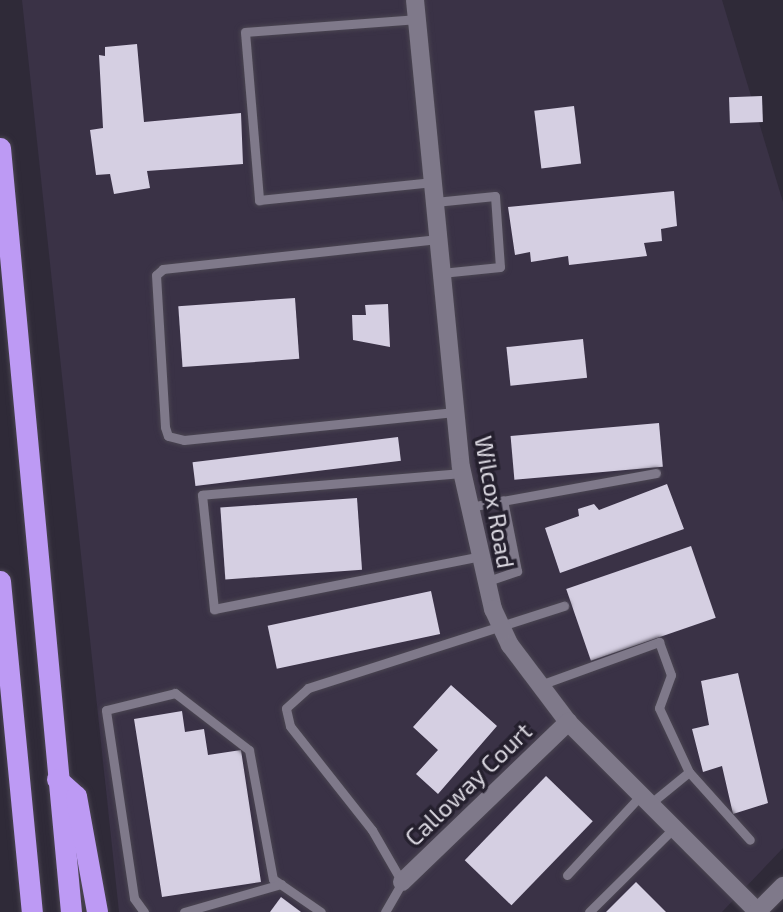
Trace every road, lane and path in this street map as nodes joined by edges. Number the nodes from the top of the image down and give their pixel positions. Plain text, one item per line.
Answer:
1 (415, 0) edge
2 (417, 19) junction
3 (0, 148) edge
4 (433, 182) junction
5 (435, 202) junction
6 (438, 239) junction
7 (441, 273) junction
8 (455, 412) junction
9 (461, 473) junction
10 (656, 473) dead end
11 (503, 500) junction
12 (467, 507) junction
13 (477, 557) junction
14 (0, 581) edge
15 (485, 582) junction
16 (564, 606) dead end
17 (500, 624) junction
18 (538, 686) junction
19 (568, 722) junction
20 (689, 772) junction
21 (57, 779) junction
22 (646, 798) junction
23 (675, 826) junction
24 (750, 840) dead end
25 (567, 875) dead end
26 (402, 881) junction
27 (281, 884) junction
28 (783, 886) edge
29 (32, 912) edge
30 (71, 912) edge
31 (97, 912) edge
32 (144, 912) edge
33 (184, 912) edge
34 (321, 912) edge
35 (385, 912) edge
36 (589, 912) edge
37 (757, 912) edge

1 - 2 street, Wilcox Road
2 - 4 street, Wilcox Road
2 - 4 lane
3 - 21 highway
4 - 5 street, Wilcox Road
5 - 6 street, Wilcox Road
5 - 7 lane
6 - 7 street, Wilcox Road
6 - 8 lane
7 - 8 street, Wilcox Road
8 - 9 street, Wilcox Road
9 - 12 street, Wilcox Road
9 - 13 lane
10 - 11 lane
11 - 12 lane
11 - 15 lane
12 - 13 street, Wilcox Road
13 - 15 street, Wilcox Road
14 - 29 highway
15 - 17 street, Wilcox Road
16 - 17 lane
17 - 18 street, Wilcox Road
17 - 26 lane
18 - 19 street, Wilcox Road
18 - 20 lane
19 - 22 street, Wilcox Road
19 - 26 street, Calloway Court
20 - 22 lane
20 - 24 lane
21 - 30 highway
21 - 31 highway
22 - 23 street, Wilcox Road
22 - 25 lane
23 - 36 lane
23 - 37 street, Wilcox Road
26 - 35 lane
27 - 32 lane
27 - 33 lane
27 - 34 lane
28 - 37 street

